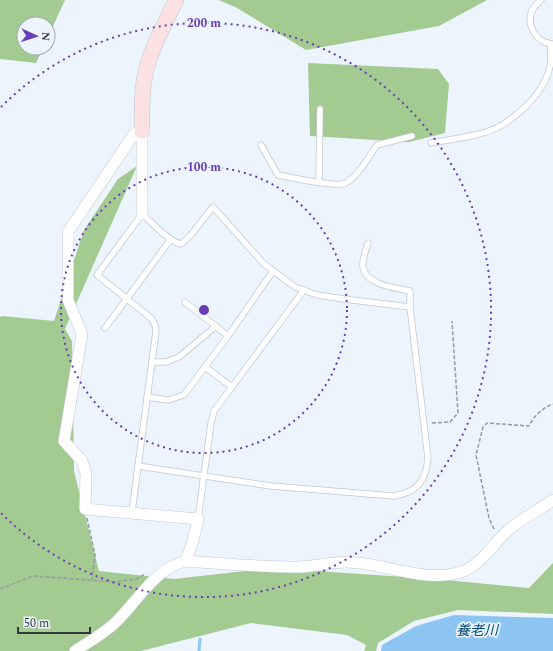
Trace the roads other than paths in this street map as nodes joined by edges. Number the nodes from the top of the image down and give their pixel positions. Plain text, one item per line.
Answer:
1 (176, 0) edge
2 (541, 0) edge
3 (552, 44) edge
4 (320, 108) dead end
5 (142, 131) junction
6 (412, 136) dead end
7 (431, 143) dead end
8 (261, 145) dead end
9 (319, 182) junction
10 (142, 214) junction
11 (171, 239) junction
12 (368, 243) dead end
13 (273, 271) junction
14 (304, 290) junction
15 (127, 299) junction
16 (185, 302) dead end
17 (410, 306) junction
18 (216, 326) junction
19 (105, 328) dead end
20 (228, 336) junction
21 (152, 362) junction
22 (205, 367) junction
23 (232, 387) junction
24 (147, 398) junction
25 (138, 466) junction
26 (204, 476) junction
27 (553, 500) edge
28 (132, 512) junction
29 (198, 519) junction
30 (186, 561) junction
31 (75, 651) edge

1 - 5 street
2 - 3 lane
3 - 7 lane
4 - 9 lane
5 - 10 street
5 - 28 street
6 - 9 lane
8 - 9 lane
10 - 11 lane
10 - 15 lane
11 - 13 lane
11 - 15 lane
12 - 17 lane
13 - 14 lane
13 - 20 lane
14 - 17 lane
14 - 23 lane
15 - 19 lane
15 - 21 lane
16 - 18 lane
17 - 26 lane
18 - 20 lane
18 - 21 lane
20 - 22 lane
21 - 24 lane
22 - 23 lane
22 - 24 lane
23 - 26 lane
24 - 25 lane
25 - 26 lane
25 - 28 lane
26 - 29 lane
27 - 30 street
28 - 29 street
29 - 30 street
30 - 31 street

